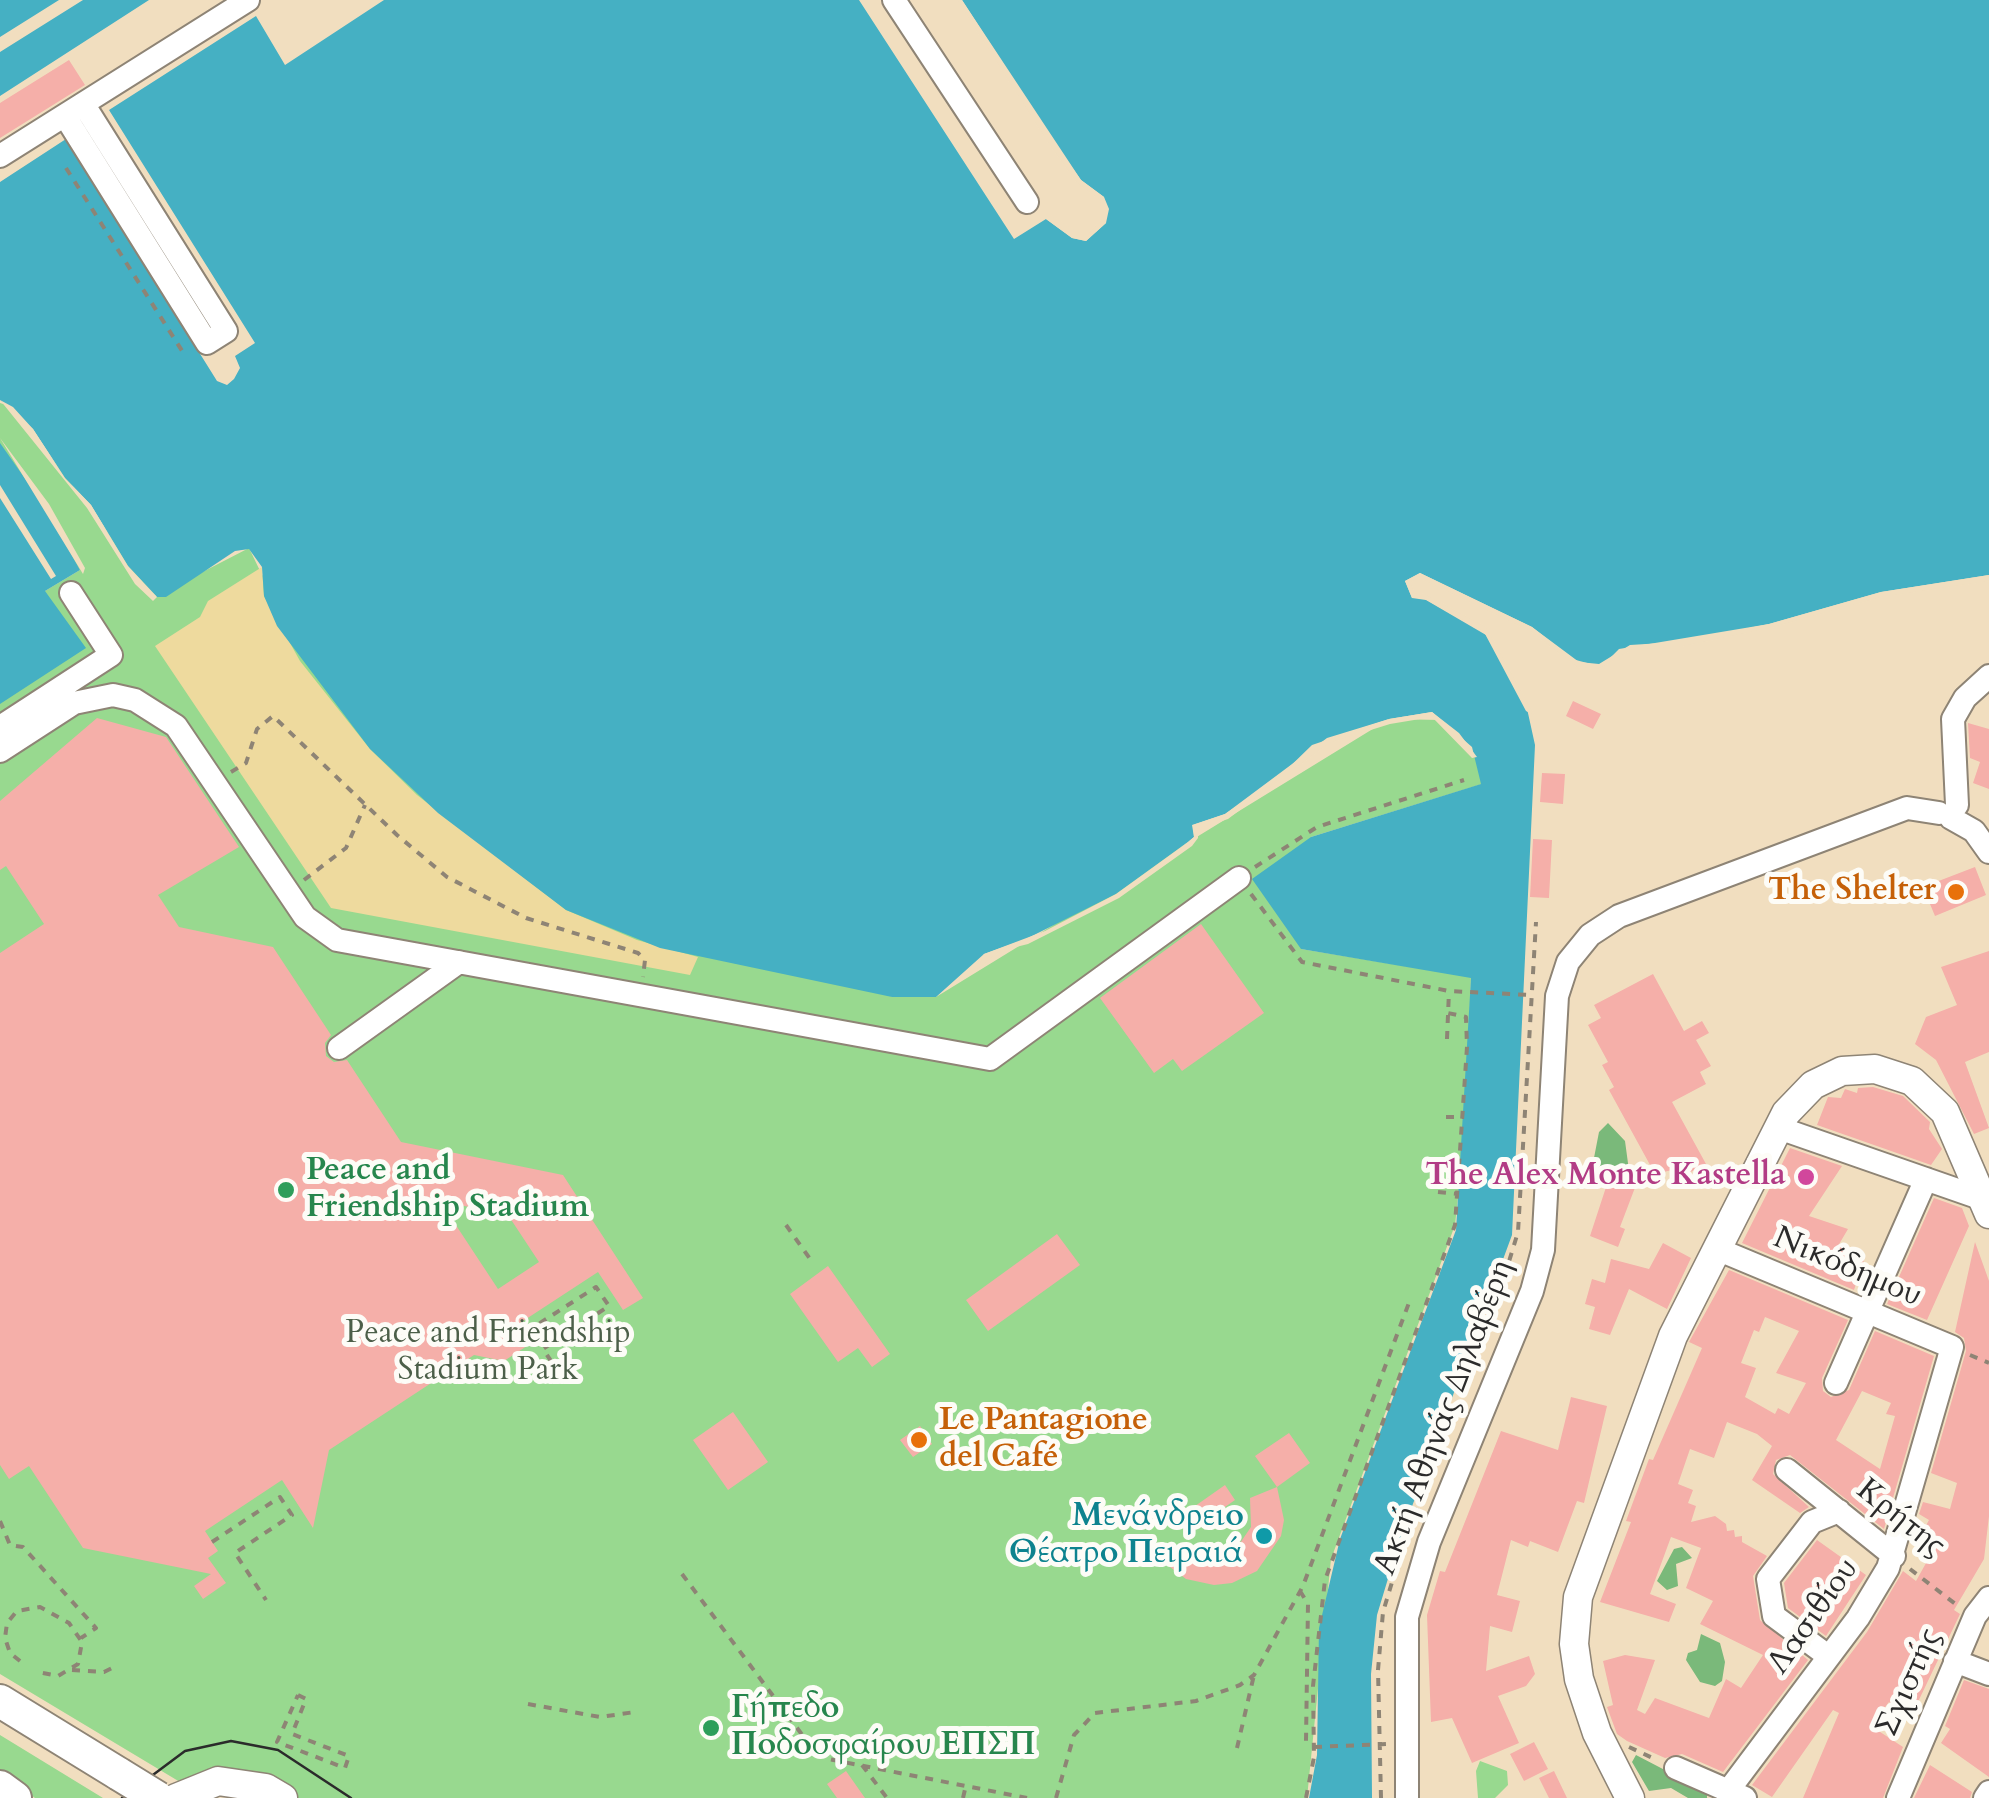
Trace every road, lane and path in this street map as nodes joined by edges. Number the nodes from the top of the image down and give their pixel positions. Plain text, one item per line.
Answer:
1 (248, 0) edge
2 (894, 0) edge
3 (74, 110) junction
4 (0, 156) edge
5 (66, 168) dead end
6 (1027, 202) dead end
7 (186, 357) dead end
8 (71, 593) dead end
9 (1989, 676) edge
10 (0, 727) edge
11 (0, 752) edge
12 (233, 771) dead end
13 (1464, 780) dead end
14 (365, 805) junction
15 (1946, 806) junction
16 (1989, 852) edge
17 (1239, 878) junction
18 (304, 880) dead end
19 (1536, 922) dead end
20 (459, 962) junction
21 (643, 975) dead end
22 (1449, 990) junction
23 (1530, 995) dead end
24 (1448, 1013) junction
25 (1446, 1039) dead end
26 (339, 1048) dead end
27 (1446, 1117) dead end
28 (1464, 1117) junction
29 (1778, 1128) junction
30 (1926, 1179) junction
31 (1438, 1192) dead end
32 (1459, 1194) junction
33 (1986, 1206) edge
34 (786, 1225) dead end
35 (1717, 1249) junction
36 (813, 1263) dead end
37 (1410, 1300) dead end
38 (1868, 1312) junction
39 (1400, 1326) junction
40 (1417, 1331) junction
41 (526, 1332) dead end
42 (1952, 1348) joint
43 (563, 1379) dead end
44 (1836, 1383) dead end
45 (1787, 1470) dead end
46 (1838, 1511) junction
47 (0, 1520) edge
48 (212, 1542) dead end
49 (1894, 1556) junction
50 (682, 1574) dead end
51 (1300, 1592) junction
52 (266, 1600) dead end
53 (1982, 1607) edge
54 (81, 1638) junction
55 (1828, 1656) junction
56 (1955, 1662) junction
57 (118, 1666) dead end
58 (72, 1670) junction
59 (10, 1671) edge
60 (38, 1672) dead end
61 (1254, 1674) junction
62 (1989, 1674) edge
63 (0, 1700) edge
64 (528, 1704) dead end
65 (636, 1712) dead end
66 (40, 1725) junction
67 (1597, 1733) junction
68 (1306, 1741) dead end
69 (277, 1742) joint
70 (1377, 1746) junction
71 (1314, 1747) junction
72 (1237, 1748) dead end
73 (862, 1765) junction
74 (1676, 1768) joint
75 (966, 1784) junction
76 (0, 1787) edge
77 (1736, 1794) edge
78 (15, 1798) edge
79 (158, 1798) edge
80 (176, 1798) edge
81 (283, 1798) edge
82 (886, 1798) edge
83 (962, 1798) edge
84 (1028, 1798) edge
85 (1056, 1798) edge
86 (1306, 1798) edge
87 (1381, 1798) edge
88 (1407, 1798) edge
89 (1630, 1798) edge
90 (1898, 1798) edge

1 - 3 street
2 - 6 street
3 - 3 street
3 - 4 street
5 - 7 path
8 - 10 street
9 - 15 street
11 - 20 street
12 - 14 path
13 - 17 path
14 - 18 path
14 - 21 path
15 - 16 street
15 - 88 street, Ακτή Αθηνάς Δηλαβέρη
17 - 20 street
17 - 22 path
19 - 70 path
20 - 26 street
22 - 23 path
22 - 24 path
24 - 25 path
24 - 28 path
27 - 28 path
28 - 32 path
29 - 30 street
29 - 33 main road
29 - 35 main road
30 - 33 street
30 - 38 street
31 - 32 path
32 - 40 path
34 - 36 path
35 - 38 street, Νικόδημου
35 - 67 main road
37 - 39 path
38 - 42 street, Νικόδημου
38 - 44 street
39 - 40 path
39 - 51 path
40 - 71 path
41 - 43 path
42 - 49 street, Λασιθίου
45 - 46 street, Κρήτης
46 - 49 street, Κρήτης
46 - 55 street
47 - 54 path
48 - 52 path
49 - 53 path, Κρήτης
49 - 55 street, Λασιθίου
50 - 73 path
51 - 61 path
51 - 68 path
53 - 56 street, Σχιστής
54 - 58 path
54 - 59 path
55 - 77 street, Λασιθίου
56 - 62 street
56 - 90 street, Σχιστής
57 - 58 path
58 - 60 path
59 - 66 highway
61 - 72 path
61 - 85 path
63 - 66 highway
64 - 65 path
66 - 79 highway, bridge
67 - 74 path
67 - 89 main road
69 - 69 path
70 - 71 path
70 - 87 path
71 - 86 path
73 - 75 path
73 - 82 path
74 - 77 street
75 - 83 path
75 - 84 path
76 - 78 highway
80 - 81 main road

